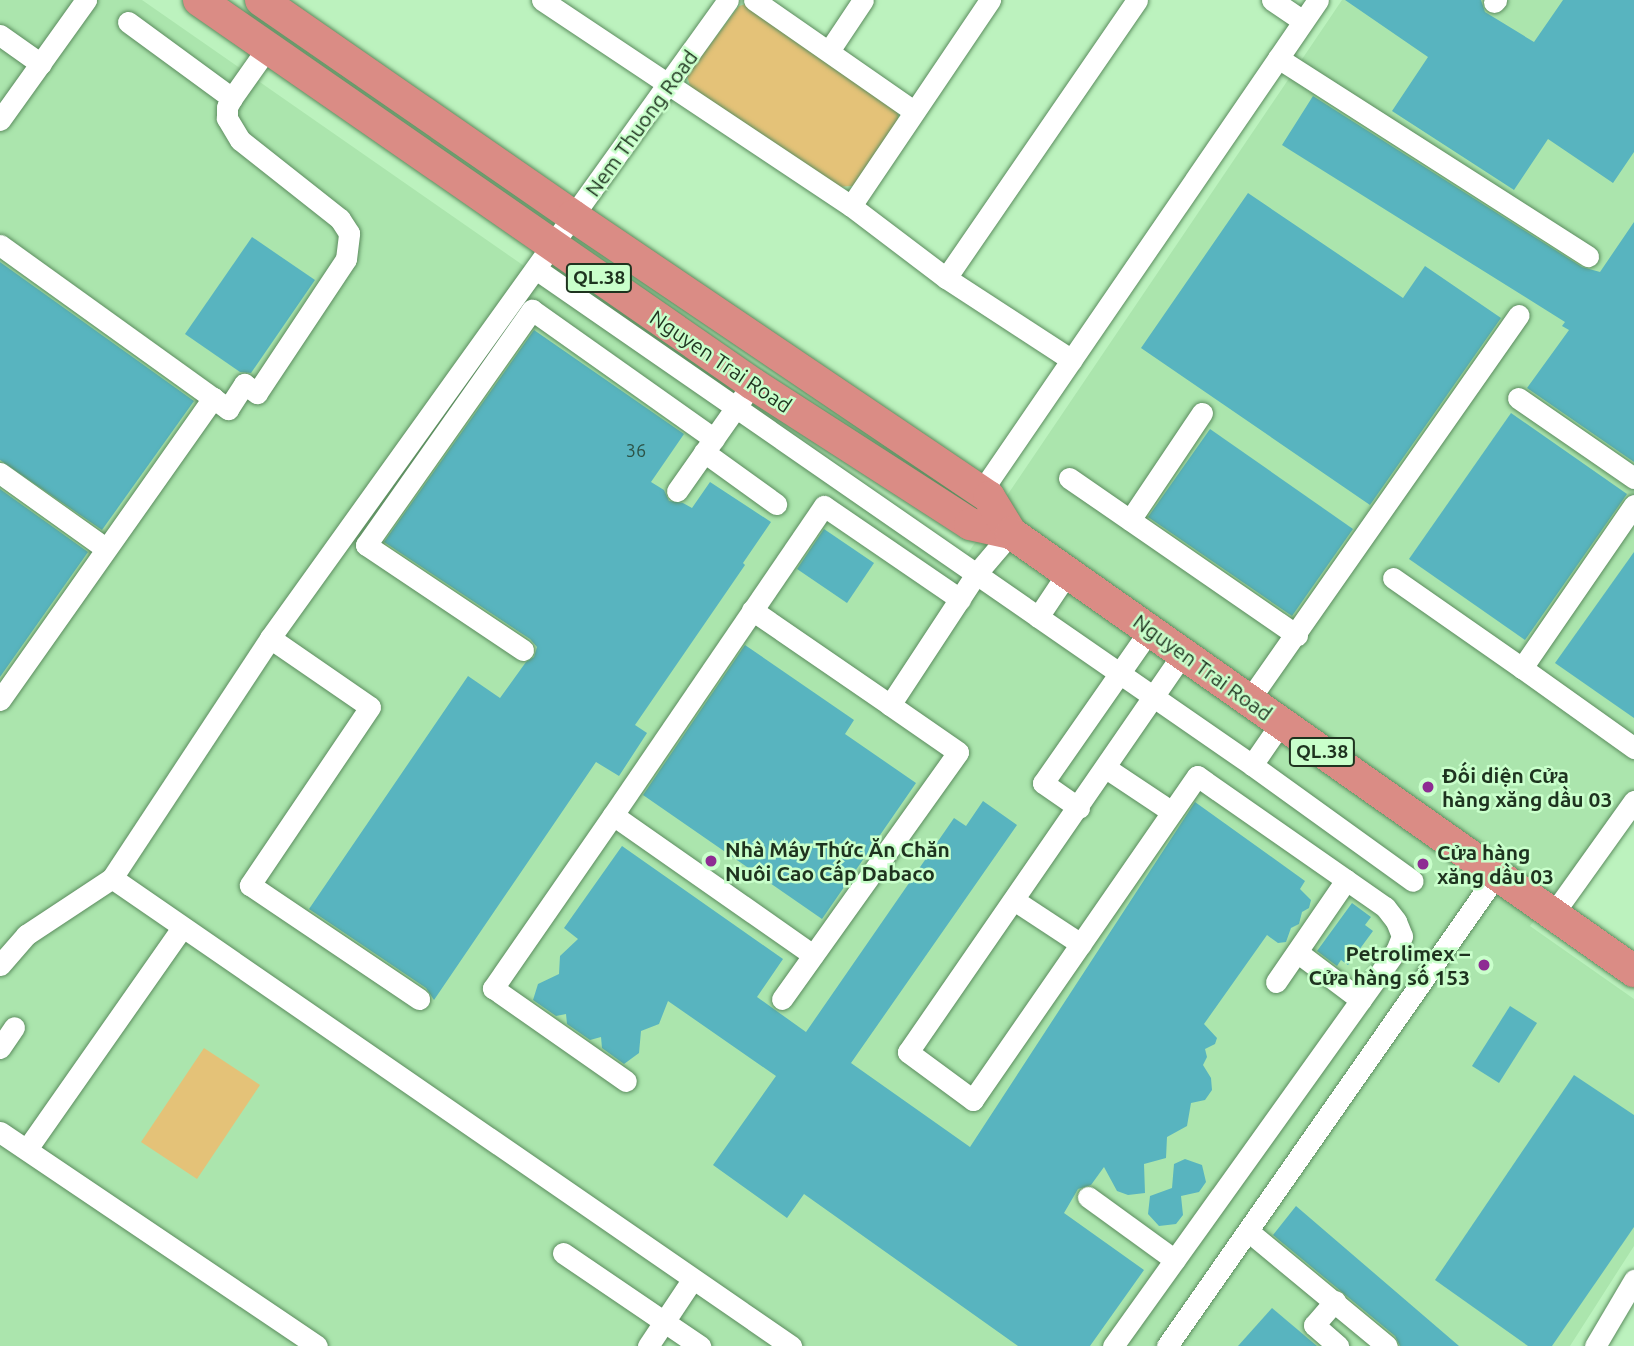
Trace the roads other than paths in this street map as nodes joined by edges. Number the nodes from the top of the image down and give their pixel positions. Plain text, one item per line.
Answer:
1 (86, 0) edge
2 (199, 0) edge
3 (261, 0) edge
4 (542, 0) edge
5 (729, 0) edge
6 (754, 0) edge
7 (863, 0) edge
8 (990, 0) edge
9 (1137, 0) edge
10 (1272, 0) edge
11 (1318, 0) edge
12 (568, 7) edge
13 (1303, 21) junction
14 (128, 22) dead end
15 (0, 36) edge
16 (268, 47) junction
17 (829, 51) junction
18 (1278, 58) junction
19 (41, 64) junction
20 (669, 86) junction
21 (232, 98) junction
22 (914, 111) junction
23 (0, 120) edge
24 (851, 206) junction
25 (573, 216) junction
26 (0, 245) edge
27 (1588, 256) dead end
28 (545, 258) junction
29 (946, 278) junction
30 (1519, 316) dead end
31 (1072, 359) junction
32 (744, 396) junction
33 (213, 398) junction
34 (1518, 398) dead end
35 (1202, 413) dead end
36 (709, 445) junction
37 (857, 452) junction
38 (0, 473) edge
39 (1069, 478) dead end
40 (1634, 478) edge
41 (839, 479) junction
42 (677, 491) dead end
43 (981, 492) junction
44 (776, 504) dead end
45 (1634, 505) edge
46 (1130, 520) junction
47 (1011, 533) junction
48 (105, 548) junction
49 (1068, 572) junction
50 (976, 574) junction
51 (1393, 578) dead end
52 (960, 599) junction
53 (752, 610) junction
54 (1038, 617) junction
55 (1151, 628) junction
56 (1297, 635) junction
57 (270, 638) junction
58 (523, 650) dead end
59 (1184, 652) junction
60 (1522, 668) junction
61 (1119, 673) junction
62 (1155, 698) junction
63 (0, 700) edge
64 (1249, 700) junction
65 (890, 705) junction
66 (1281, 723) junction
67 (1634, 748) edge
68 (1252, 765) junction
69 (1106, 768) junction
70 (1634, 801) edge
71 (1079, 808) junction
72 (1172, 812) junction
73 (613, 815) junction
74 (1497, 874) junction
75 (112, 878) junction
76 (1346, 880) junction
77 (1413, 881) dead end
78 (1014, 900) junction
79 (1553, 914) junction
80 (181, 929) junction
81 (1081, 944) junction
82 (1297, 952) junction
83 (813, 955) junction
84 (3, 956) edge
85 (1634, 971) edge
86 (1276, 982) dead end
87 (419, 999) dead end
88 (782, 999) dead end
89 (1361, 1000) junction
90 (14, 1027) dead end
91 (0, 1048) edge
92 (626, 1082) dead end
93 (0, 1132) edge
94 (26, 1149) junction
95 (1087, 1197) dead end
96 (1248, 1231) junction
97 (563, 1253) dead end
98 (1175, 1260) junction
99 (692, 1280) junction
100 (1634, 1281) edge
101 (1335, 1301) junction
102 (664, 1322) junction
103 (317, 1346) edge
104 (648, 1346) edge
105 (701, 1346) edge
106 (791, 1346) edge
107 (1113, 1346) edge
108 (1167, 1346) edge
109 (1338, 1346) edge
110 (1387, 1346) edge
111 (1595, 1346) edge

1 - 19 street
2 - 16 highway, Nguyen Trai Road / QL.38
3 - 25 highway, Nguyen Trai Road / QL.38
4 - 12 street
5 - 20 street, Nem Thuong Road
6 - 17 street
7 - 17 street
8 - 22 street
9 - 29 street
10 - 13 street
11 - 13 street
12 - 20 street
13 - 18 street
14 - 21 street
15 - 19 street
16 - 21 street
16 - 28 highway, Nguyen Trai Road / QL.38
17 - 22 street
18 - 27 street
18 - 31 street
19 - 23 street
20 - 24 street
20 - 25 street, Nem Thuong Road
21 - 33 street
22 - 24 street
24 - 29 street
25 - 28 street, Nem Thuong Road
25 - 43 highway, Nguyen Trai Road / QL.38
26 - 33 street
28 - 32 highway, Nguyen Trai Road / QL.38
28 - 57 street, Nem Thuong Road
29 - 31 street
30 - 56 street
31 - 43 street
32 - 36 street
32 - 37 highway, Nguyen Trai Road / QL.38
32 - 41 street
33 - 48 street
34 - 40 street
35 - 46 street
36 - 42 street
36 - 44 street
36 - 58 street
37 - 41 street
37 - 47 highway, Nguyen Trai Road / QL.38
38 - 48 street
39 - 46 street
41 - 50 street
43 - 47 highway, Nguyen Trai Road / QL.38
45 - 60 street
46 - 56 street
47 - 49 highway, Nguyen Trai Road / QL.38
47 - 50 street
48 - 63 street
49 - 54 street
49 - 55 highway, Nguyen Trai Road / QL.38
50 - 52 street
50 - 54 street
51 - 60 street
52 - 53 street
52 - 65 street
53 - 65 street
53 - 73 street
54 - 61 street
55 - 59 highway, Nguyen Trai Road / QL.38
55 - 61 street
56 - 64 street
57 - 75 street, Nem Thuong Road
57 - 87 street
59 - 62 street
59 - 64 highway, Nguyen Trai Road / QL.38
60 - 67 street
61 - 62 street
61 - 71 street
62 - 68 street
62 - 69 street
64 - 66 highway, Nguyen Trai Road / QL.38
65 - 83 street
66 - 68 street
66 - 74 highway, Nguyen Trai Road / QL.38
68 - 77 street
69 - 71 street
69 - 72 street
70 - 79 street
71 - 78 street
72 - 76 street
72 - 81 street
73 - 83 street
73 - 92 street
74 - 79 highway, Nguyen Trai Road / QL.38
74 - 96 street
75 - 80 street
75 - 84 street
76 - 82 street
76 - 89 street
78 - 81 street
78 - 81 street
79 - 85 highway, Nguyen Trai Road / QL.38
80 - 94 street
80 - 99 street
82 - 86 street
82 - 89 street
83 - 88 street
89 - 98 street
90 - 91 street
93 - 94 street
94 - 103 street
95 - 98 street
96 - 101 street
96 - 108 street
97 - 102 street
98 - 107 street
99 - 102 street
99 - 106 street
100 - 111 street
101 - 109 street
101 - 110 street
102 - 104 street
102 - 105 street

